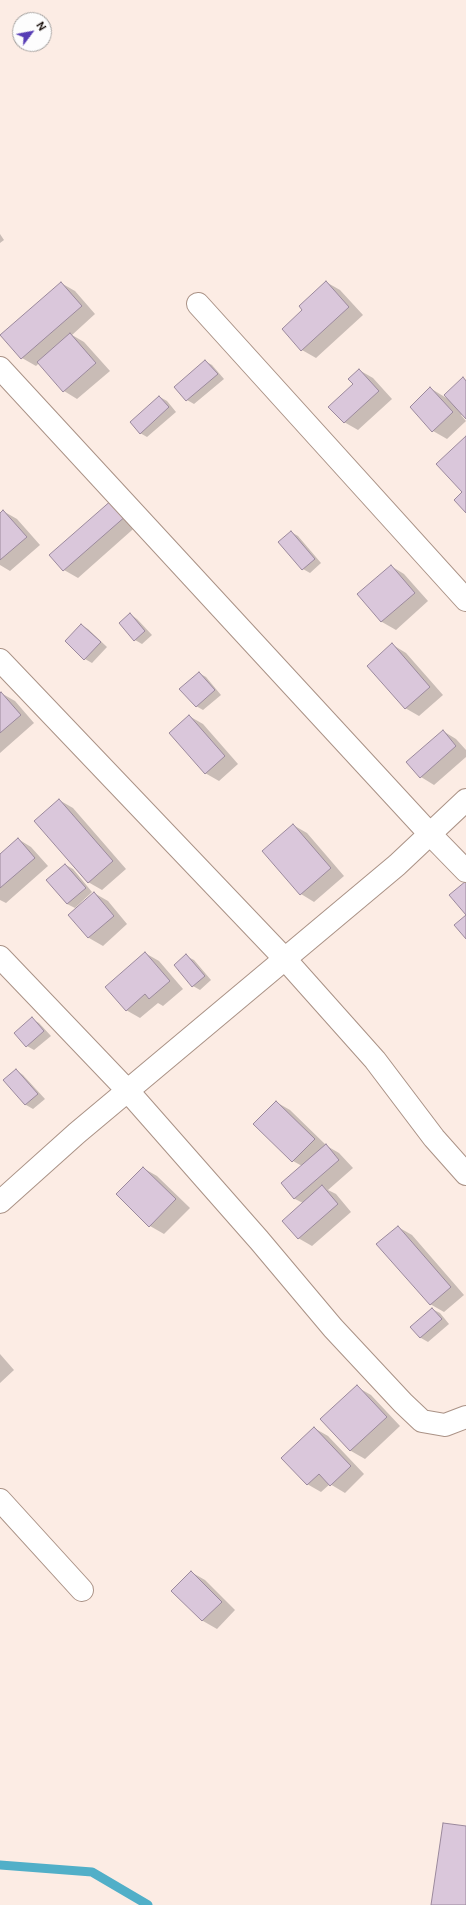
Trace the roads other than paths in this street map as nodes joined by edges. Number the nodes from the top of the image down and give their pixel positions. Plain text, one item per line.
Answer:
1 (198, 304) dead end
2 (0, 368) edge
3 (466, 600) edge
4 (0, 660) edge
5 (466, 800) edge
6 (429, 833) junction
7 (466, 870) edge
8 (0, 957) edge
9 (285, 959) junction
10 (127, 1090) junction
11 (466, 1174) edge
12 (0, 1202) edge
13 (466, 1417) edge
14 (0, 1500) edge
15 (82, 1590) dead end

1 - 3 street
2 - 6 street
4 - 9 street
5 - 6 street
6 - 7 street
6 - 9 street
8 - 10 street
9 - 10 street
9 - 11 street
10 - 12 street
10 - 13 street
14 - 15 street

